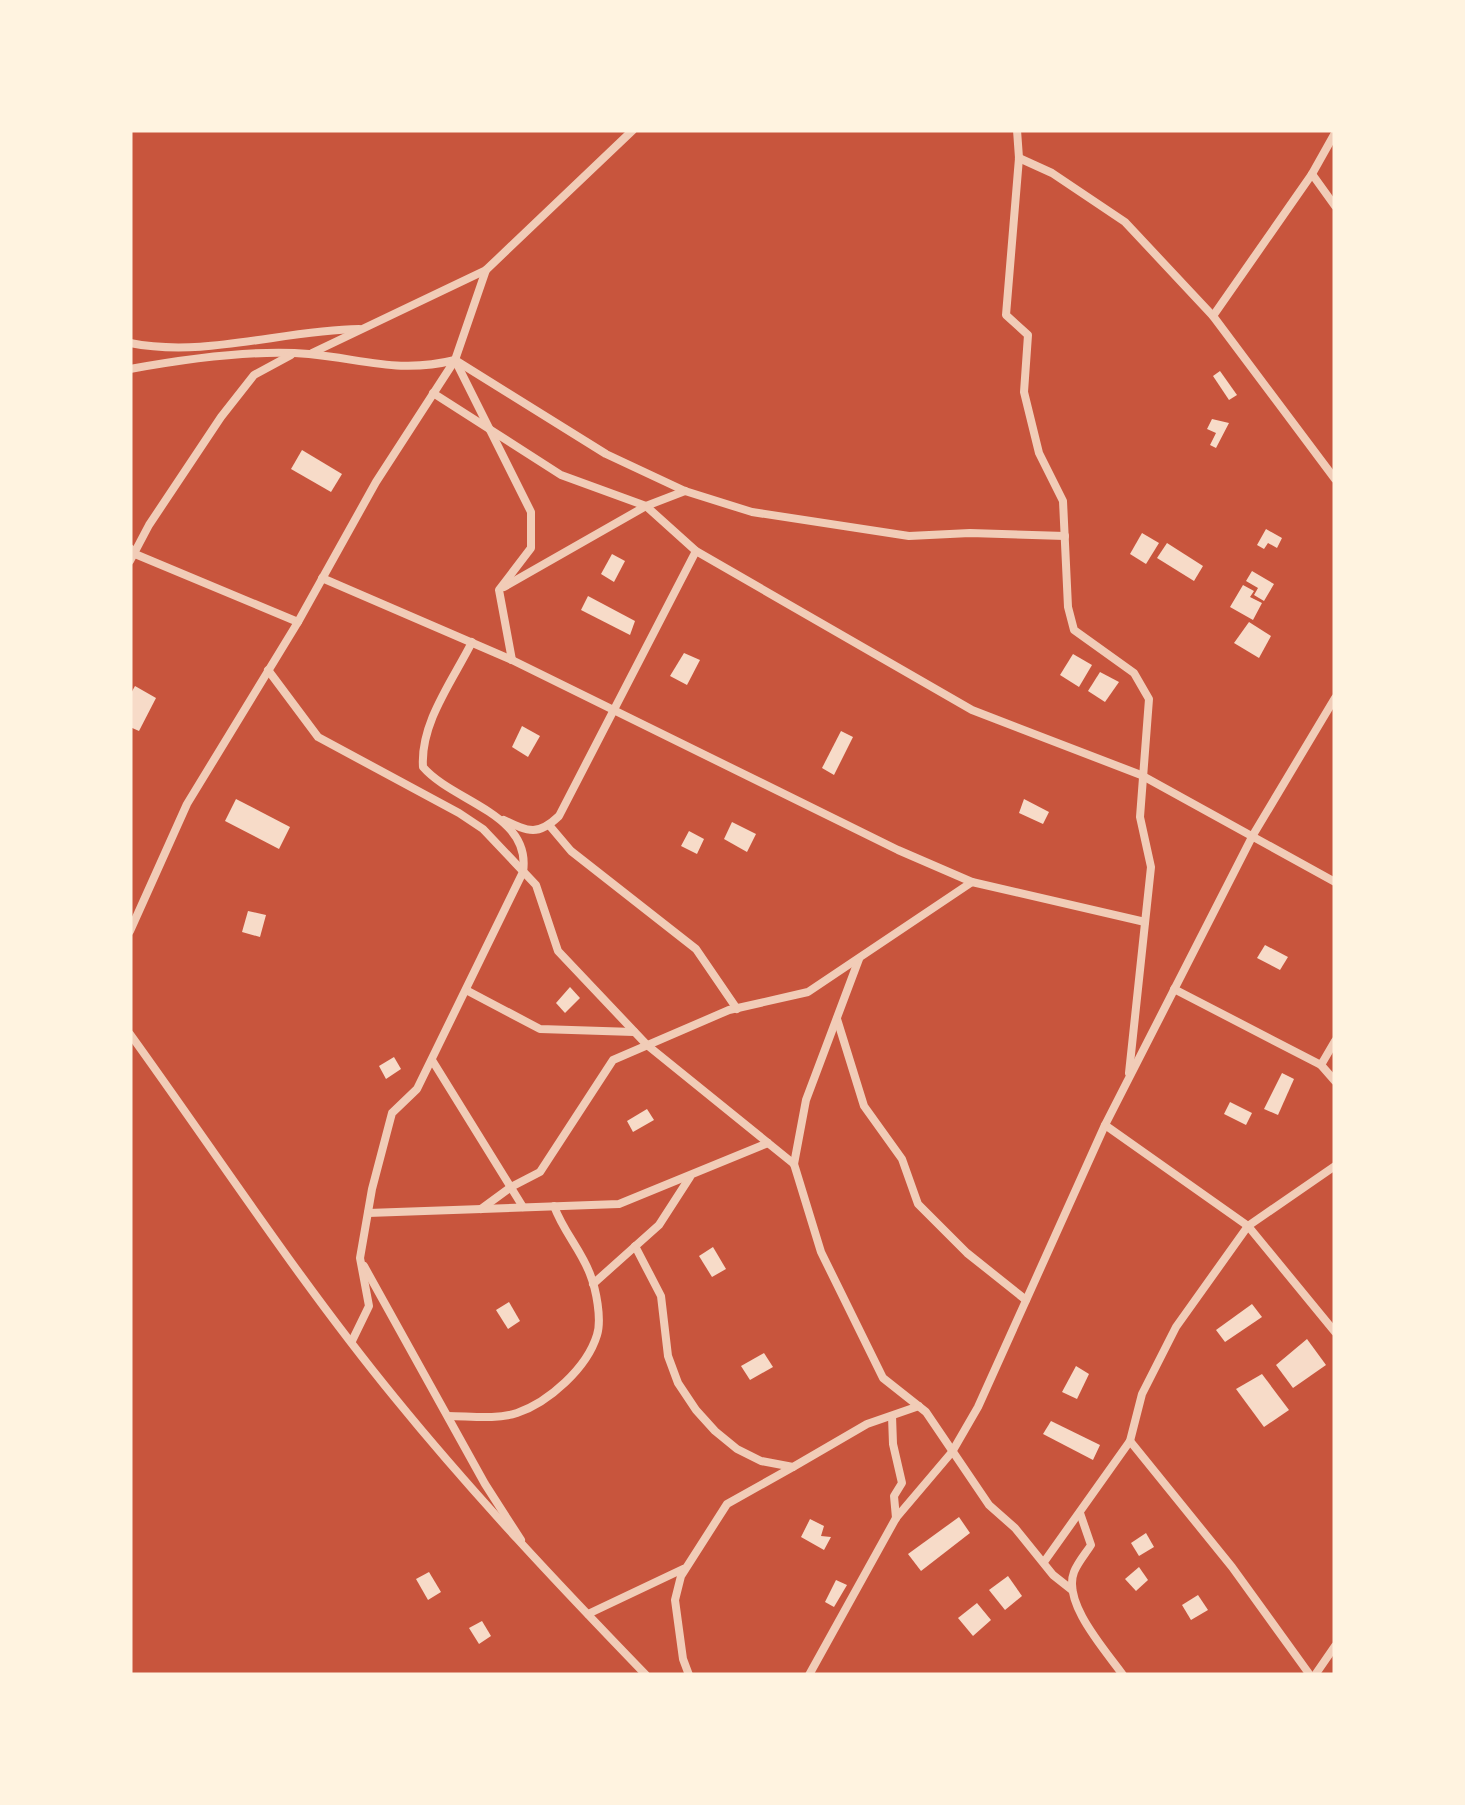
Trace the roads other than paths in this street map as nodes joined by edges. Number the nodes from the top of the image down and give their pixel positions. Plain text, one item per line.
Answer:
1 (633, 130) edge
2 (1017, 130) edge
3 (1335, 132) edge
4 (1019, 158) junction
5 (1312, 174) junction
6 (1335, 206) edge
7 (486, 270) junction
8 (1213, 316) junction
9 (362, 329) junction
10 (130, 343) edge
11 (295, 354) junction
12 (309, 354) junction
13 (455, 360) junction
14 (130, 369) edge
15 (433, 393) junction
16 (488, 428) junction
17 (1335, 479) edge
18 (685, 492) junction
19 (646, 506) junction
20 (1066, 536) junction
21 (696, 550) junction
22 (132, 555) edge
23 (322, 578) junction
24 (499, 590) junction
25 (298, 622) junction
26 (472, 642) junction
27 (512, 660) junction
28 (268, 670) junction
29 (1335, 698) edge
30 (611, 711) junction
31 (1141, 775) junction
32 (500, 818) junction
33 (549, 826) junction
34 (1253, 834) junction
35 (523, 872) junction
36 (972, 882) junction
37 (1335, 882) edge
38 (1145, 922) junction
39 (130, 931) edge
40 (859, 959) junction
41 (466, 990) junction
42 (1174, 990) junction
43 (737, 1008) junction
44 (837, 1019) junction
45 (634, 1032) junction
46 (130, 1034) edge
47 (1335, 1041) edge
48 (647, 1045) junction
49 (432, 1060) junction
50 (1321, 1065) junction
51 (1129, 1078) junction
52 (1335, 1080) edge
53 (1105, 1125) junction
54 (768, 1143) junction
55 (794, 1164) junction
56 (1335, 1166) edge
57 (690, 1177) junction
58 (510, 1187) junction
59 (554, 1206) junction
60 (523, 1208) junction
61 (482, 1209) junction
62 (368, 1213) junction
63 (1248, 1226) junction
64 (635, 1246) junction
65 (360, 1258) junction
66 (592, 1284) junction
67 (1026, 1300) junction
68 (1335, 1332) edge
69 (352, 1341) junction
70 (919, 1406) junction
71 (448, 1416) junction
72 (892, 1416) junction
73 (1130, 1440) junction
74 (952, 1452) junction
75 (793, 1468) junction
76 (1080, 1513) junction
77 (896, 1518) junction
78 (532, 1556) junction
79 (1044, 1562) junction
80 (688, 1567) junction
81 (1072, 1590) junction
82 (588, 1614) junction
83 (1335, 1646) edge
84 (646, 1675) edge
85 (689, 1675) edge
86 (809, 1675) edge
87 (1123, 1675) edge
88 (1312, 1675) edge

1 - 7 street
2 - 4 street
3 - 5 street
4 - 8 street
4 - 20 street
5 - 6 street
5 - 8 street
7 - 9 street
7 - 13 street
8 - 17 street
9 - 10 street
9 - 12 street
11 - 12 street
11 - 14 street
11 - 22 street
12 - 13 street
13 - 15 street
13 - 16 street
13 - 18 street
15 - 16 street
15 - 23 street
16 - 19 street
16 - 24 street
18 - 19 street
18 - 20 street
19 - 21 street
19 - 24 street
20 - 31 street
21 - 30 street
21 - 31 street
22 - 25 street
23 - 25 street
23 - 26 street
24 - 27 street
25 - 28 street
26 - 27 street
26 - 32 street
27 - 30 street
28 - 35 street
28 - 39 street
29 - 34 street
30 - 33 street
30 - 36 street
31 - 34 street
31 - 38 street
32 - 33 street
32 - 35 street
33 - 43 street
34 - 37 street
34 - 42 street
35 - 41 street
35 - 45 street
36 - 38 street
36 - 40 street
38 - 51 street
40 - 43 street
40 - 44 street
41 - 45 street
41 - 49 street
42 - 50 street
42 - 51 street
43 - 48 street
44 - 55 street
44 - 67 street
45 - 48 street
46 - 69 street
47 - 50 street
48 - 54 street
48 - 58 street
49 - 58 street
49 - 62 street
50 - 52 street
51 - 53 street
53 - 63 street
53 - 67 street
54 - 55 street
54 - 57 street
55 - 70 street
56 - 63 street
57 - 59 street
57 - 64 street
58 - 60 street
58 - 61 street
59 - 60 street
59 - 66 street
60 - 61 street
61 - 62 street
62 - 65 street
63 - 68 street
63 - 73 street
64 - 66 street
64 - 75 street
65 - 69 street
65 - 71 street
66 - 71 street
67 - 74 street
69 - 78 street
70 - 72 street
70 - 74 street
71 - 78 street
72 - 75 street
72 - 77 street
73 - 76 street
73 - 88 street
74 - 77 street
74 - 79 street
75 - 80 street
76 - 79 street
76 - 81 street
77 - 86 street
78 - 82 street
79 - 81 street
80 - 82 street
80 - 85 street
81 - 87 street
82 - 84 street
83 - 88 street

